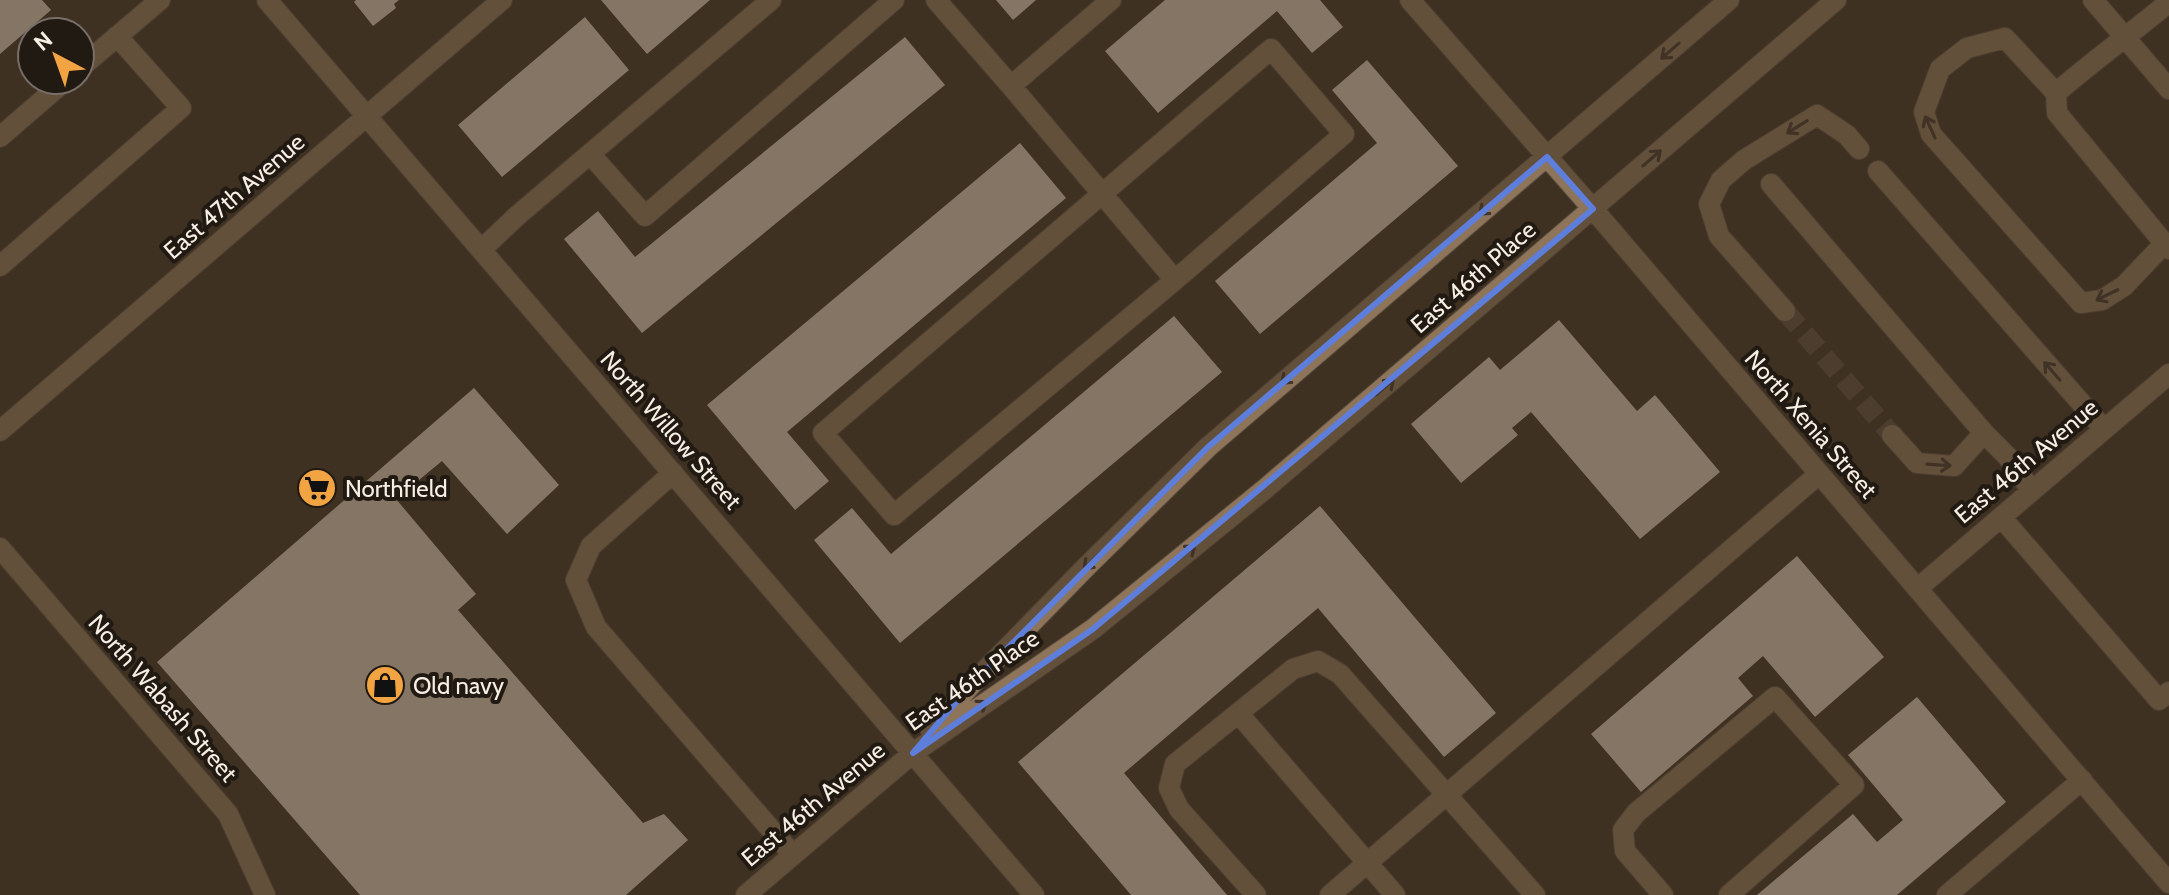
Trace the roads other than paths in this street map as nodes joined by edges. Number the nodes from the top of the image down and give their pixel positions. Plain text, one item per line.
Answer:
1 (160, 0) edge
2 (267, 0) edge
3 (502, 0) edge
4 (771, 0) edge
5 (894, 0) edge
6 (936, 0) edge
7 (1111, 0) edge
8 (1410, 0) edge
9 (1729, 0) edge
10 (1836, 0) edge
11 (2093, 0) edge
12 (2169, 2) edge
13 (117, 36) junction
14 (2126, 38) junction
15 (96, 54) edge
16 (1011, 86) junction
17 (2169, 89) edge
18 (2056, 93) junction
19 (47, 96) edge
20 (367, 116) junction
21 (0, 137) edge
22 (1859, 149) dead end
23 (591, 155) junction
24 (1547, 157) junction
25 (1878, 171) dead end
26 (1771, 184) dead end
27 (1101, 192) junction
28 (1593, 209) junction
29 (2167, 247) edge
30 (482, 249) junction
31 (0, 266) edge
32 (1175, 280) junction
33 (1785, 311) tunnel mouth
34 (2169, 374) edge
35 (2104, 429) junction
36 (0, 431) edge
37 (1984, 433) junction
38 (1892, 435) tunnel mouth
39 (673, 473) junction
40 (1819, 474) junction
41 (2032, 491) junction
42 (2001, 517) junction
43 (0, 548) edge
44 (1918, 588) junction
45 (2166, 701) edge
46 (1238, 713) junction
47 (913, 753) junction
48 (2082, 780) junction
49 (1446, 795) junction
50 (793, 855) junction
51 (1367, 864) junction
52 (2169, 883) edge
53 (265, 895) edge
54 (746, 895) edge
55 (1034, 895) edge
56 (1256, 895) edge
57 (1330, 895) edge
58 (1395, 895) edge
59 (1535, 895) edge
60 (1663, 895) edge
61 (1729, 895) edge
62 (1947, 895) edge

1 - 13 street
2 - 20 street, North Willow Street
3 - 20 street, East 47th Avenue
4 - 23 street
5 - 23 street
6 - 16 street
7 - 16 street
8 - 24 street, North Xenia Street
9 -> 24 street, East 46th Place
28 -> 10 street, East 46th Place
11 - 14 street
12 - 14 street
13 - 15 street
13 - 31 street
14 - 17 street
14 - 18 street
16 - 27 street
18 - 29 street
29 -> 18 street
19 - 21 street
20 - 30 street, North Willow Street
20 - 36 street, East 47th Avenue
22 -> 33 street
23 - 30 street
24 - 28 street, North Xenia Street
24 -> 47 street, East 46th Place
35 -> 25 street
26 - 37 street
27 - 32 street
27 - 32 street
27 - 32 street
28 - 40 street, North Xenia Street
47 -> 28 street, East 46th Place
30 - 39 street, North Willow Street
34 - 35 street, East 46th Avenue
35 - 41 street, East 46th Avenue
38 -> 37 street
37 - 41 street
39 - 47 street, North Willow Street
39 - 50 street
40 - 44 street, North Xenia Street
40 - 49 street
41 - 42 street, East 46th Avenue
42 - 44 street, East 46th Avenue
42 - 45 street
43 - 53 street, North Wabash Street
44 - 48 street, North Xenia Street
46 - 49 street
46 - 51 street
46 - 56 street
47 - 50 street, East 46th Avenue
47 - 55 street, North Willow Street
48 - 52 street, North Xenia Street
48 - 62 street
49 - 51 street
49 - 59 street
50 - 54 street, East 46th Avenue
51 - 57 street
51 - 58 street
60 - 61 street

